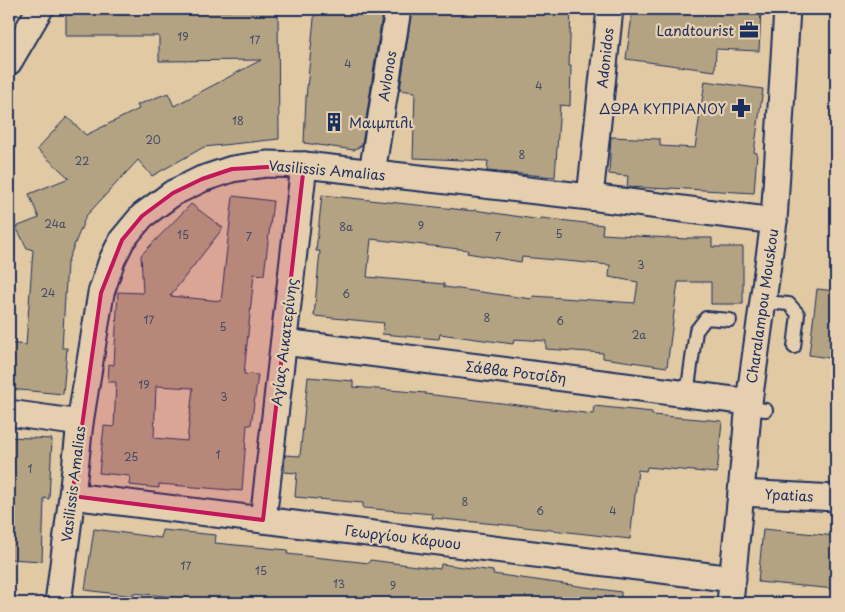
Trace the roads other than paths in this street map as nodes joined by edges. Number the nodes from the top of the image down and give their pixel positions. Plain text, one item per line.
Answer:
1 (40, 9) edge
2 (398, 9) edge
3 (610, 9) edge
4 (787, 9) edge
5 (9, 62) edge
6 (304, 165) junction
7 (372, 173) junction
8 (590, 197) junction
9 (774, 221) junction
10 (763, 302) junction
11 (730, 320) dead end
12 (284, 342) junction
13 (794, 347) dead end
14 (687, 394) junction
15 (754, 407) junction
16 (9, 413) edge
17 (80, 423) junction
18 (741, 493) junction
19 (72, 496) junction
20 (836, 498) edge
21 (263, 520) junction
22 (733, 578) junction
23 (58, 603) edge
24 (730, 603) edge

1 - 5 street
2 - 7 street, Avlonos
3 - 8 street, Adonidos
4 - 9 street, Charalampou Mouskou
6 - 7 street, Vasilissis Amalias
6 - 12 street, Αγίας Αικατερίνης
6 - 17 street, Vasilissis Amalias
7 - 8 street, Vasilissis Amalias
8 - 9 street, Vasilissis Amalias
9 - 10 street, Charalampou Mouskou
10 - 13 lane
10 - 15 street, Charalampou Mouskou
11 - 14 lane
12 - 14 street, Σάββα Ροτσίδη
12 - 21 street, Αγίας Αικατερίνης
14 - 15 street, Σάββα Ροτσίδη
15 - 18 street, Charalampou Mouskou
16 - 17 street
17 - 19 street, Vasilissis Amalias
18 - 20 street, Ypatias
18 - 22 street, Charalampou Mouskou
19 - 21 street, Γεωργίου Κάρυου
19 - 23 street, Vasilissis Amalias
21 - 22 street, Γεωργίου Κάρυου
22 - 24 street, Charalampou Mouskou

